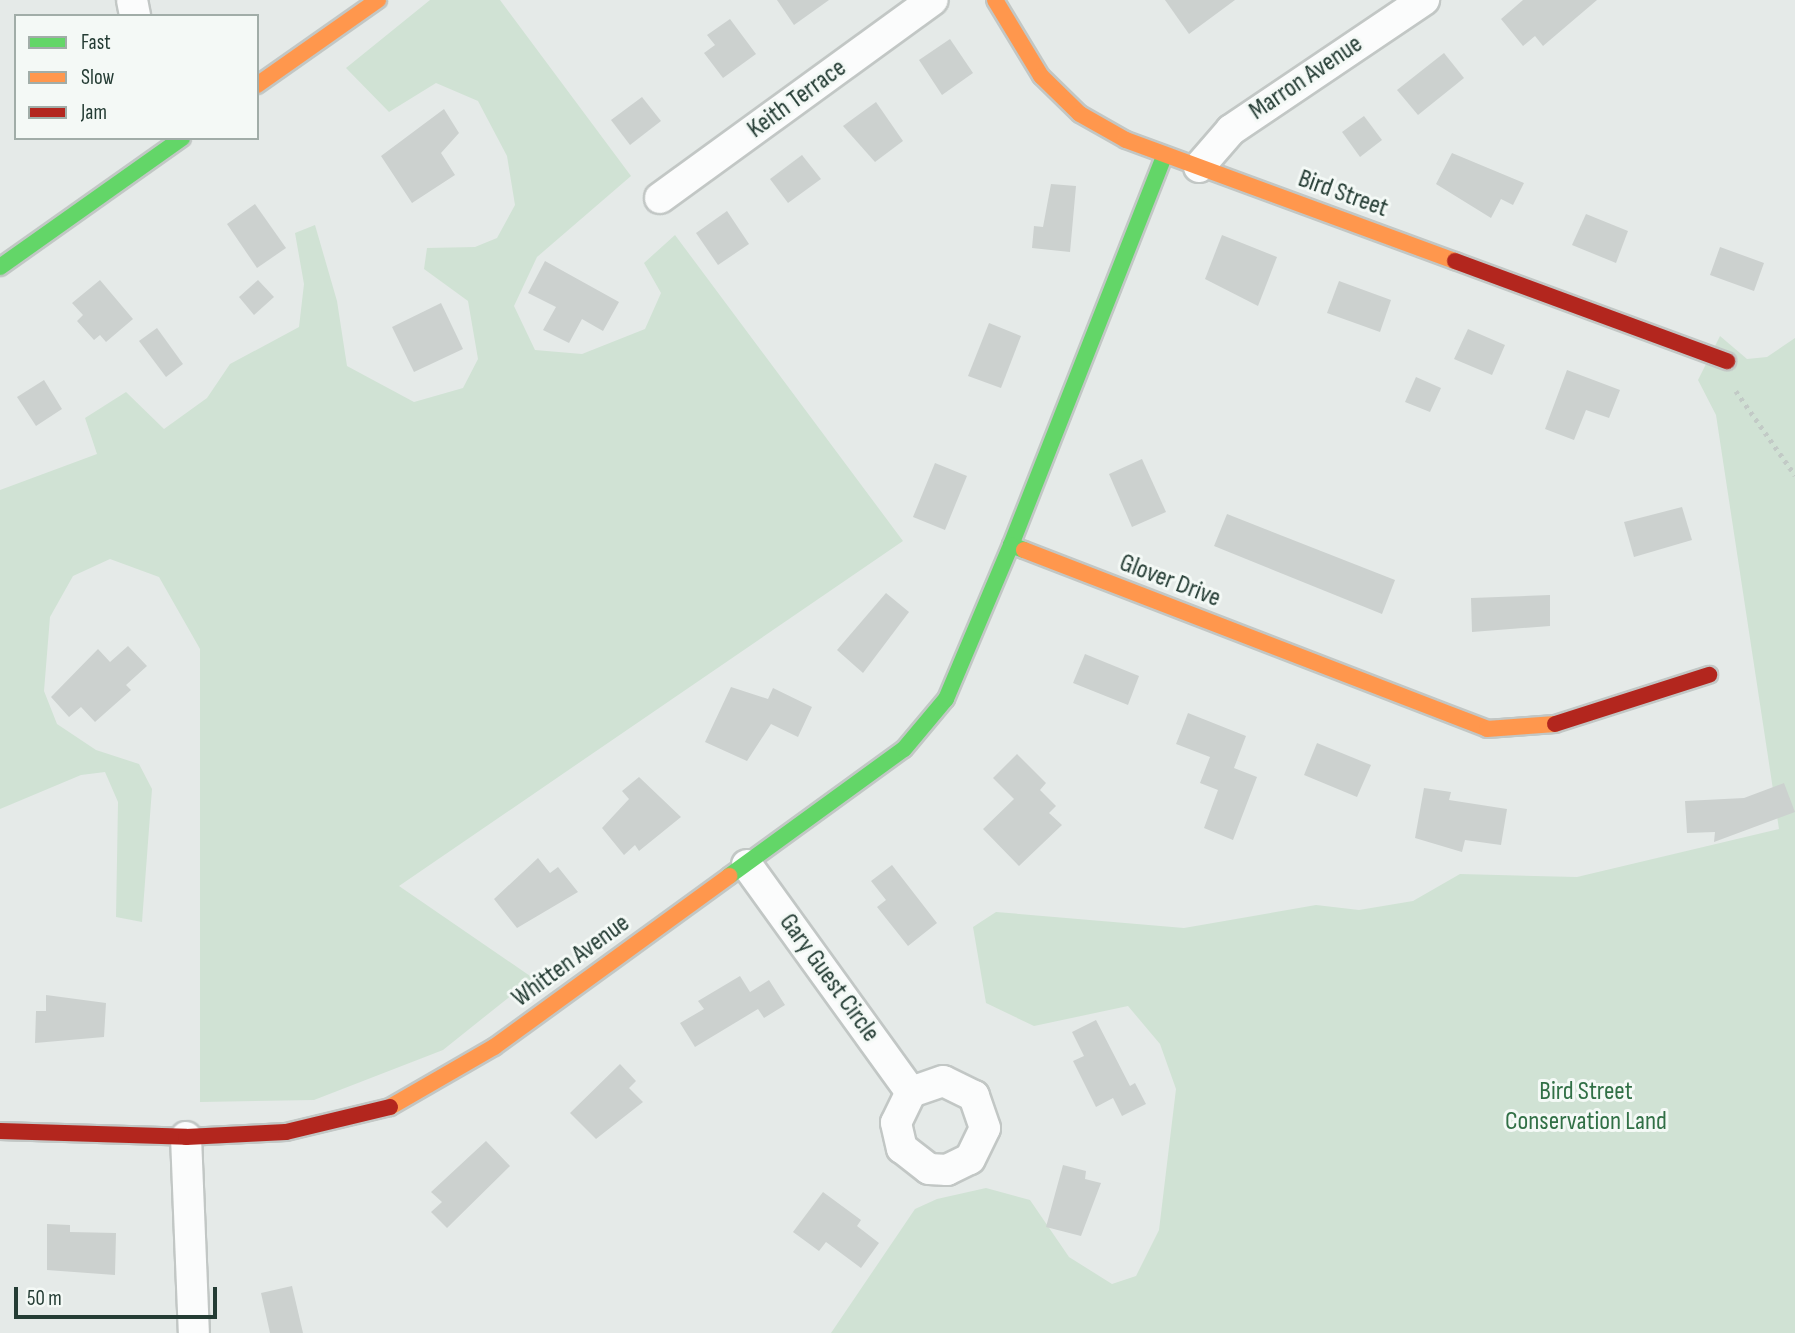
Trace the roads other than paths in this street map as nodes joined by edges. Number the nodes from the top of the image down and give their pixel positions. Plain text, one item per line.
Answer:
1 (378, 0) edge
2 (933, 0) edge
3 (995, 0) edge
4 (1424, 0) edge
5 (259, 84) edge
6 (176, 140) edge
7 (153, 148) edge
8 (1165, 155) junction
9 (1199, 167) junction
10 (660, 198) dead end
11 (0, 267) edge
12 (1727, 360) road end
13 (1011, 545) junction
14 (1709, 675) dead end
15 (747, 865) junction
16 (911, 1092) dead end
17 (0, 1130) edge
18 (186, 1137) junction
19 (194, 1333) edge

1 - 5 street
2 - 10 street, Keith Terrace
3 - 8 street, Bird Street
4 - 9 street, Marron Avenue
6 - 7 street
7 - 11 street
8 - 9 street, Bird Street
8 - 13 street
9 - 12 street, Bird Street
13 - 14 street, Glover Drive
13 - 15 street, Whitten Avenue
15 - 16 street, Gary Guest Circle
15 - 18 street, Whitten Avenue
17 - 18 street, Whitten Avenue
18 - 19 street

